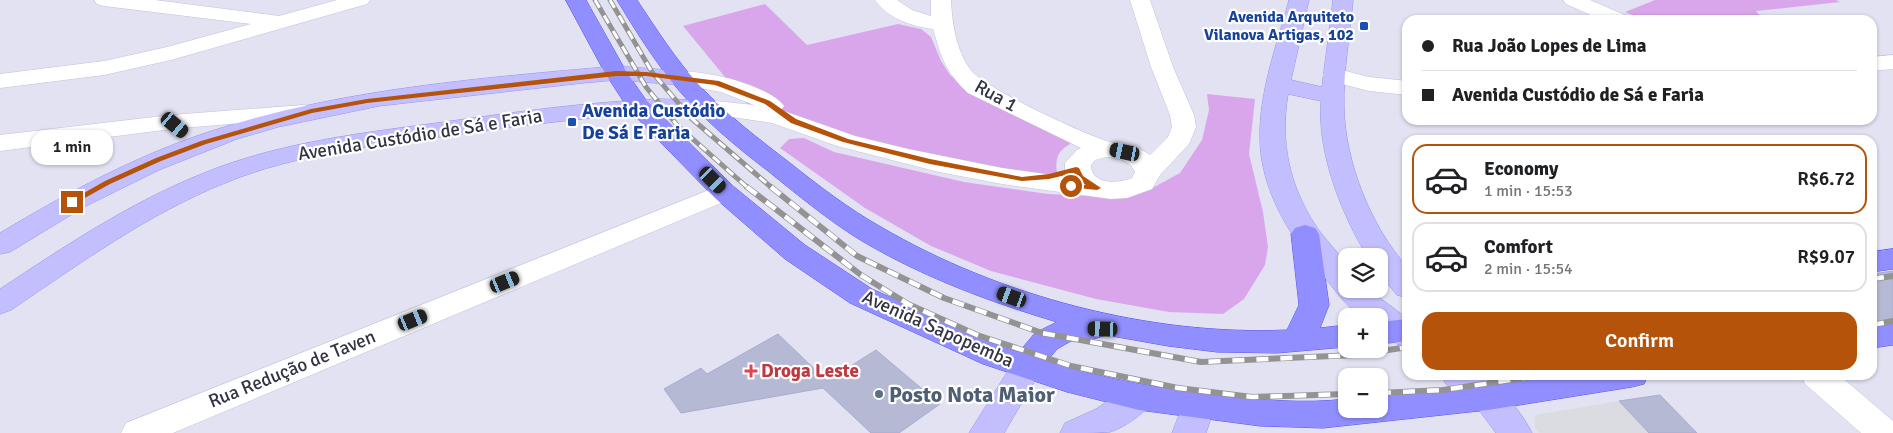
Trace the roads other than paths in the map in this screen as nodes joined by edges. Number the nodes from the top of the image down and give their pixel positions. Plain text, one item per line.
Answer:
1 (104, 0) edge
2 (360, 0) edge
3 (576, 0) edge
4 (627, 0) edge
5 (885, 0) edge
6 (941, 0) edge
7 (1140, 0) edge
8 (1299, 0) edge
9 (1343, 0) edge
10 (1573, 0) edge
11 (333, 3) edge
12 (1608, 15) edge
13 (284, 21) junction
14 (942, 24) junction
15 (1893, 62) edge
16 (1877, 64) edge
17 (616, 74) junction
18 (681, 78) junction
19 (526, 82) junction
20 (4, 85) edge
21 (499, 85) junction
22 (1279, 85) junction
23 (1333, 86) junction
24 (1402, 87) edge
25 (636, 106) junction
26 (706, 107) junction
27 (311, 111) junction
28 (524, 118) junction
29 (794, 121) junction
30 (171, 122) junction
31 (497, 122) junction
32 (0, 143) edge
33 (188, 148) junction
34 (1088, 158) junction
35 (1141, 164) junction
36 (1022, 179) junction
37 (1097, 188) junction
38 (724, 192) junction
39 (1305, 234) junction
40 (0, 245) edge
41 (1893, 259) edge
42 (1877, 261) edge
43 (1338, 273) edge
44 (1402, 281) edge
45 (1360, 298) edge
46 (0, 302) edge
47 (1138, 330) junction
48 (1399, 333) edge
49 (1893, 334) edge
50 (1877, 336) edge
51 (1338, 337) edge
52 (1298, 340) junction
53 (1027, 367) junction
54 (1465, 380) edge
55 (1601, 380) edge
56 (1823, 380) edge
57 (1140, 397) junction
58 (1488, 398) junction
59 (1194, 420) edge
60 (138, 433) edge
61 (986, 433) edge
62 (1077, 433) edge
63 (1515, 433) edge
64 (1884, 433) edge

1 - 13 street
2 - 11 street
3 - 17 main road, Avenida Sapopemba
4 - 18 main road
5 - 14 street
6 - 14 street, Rua 1
7 - 35 street
8 - 22 street
9 - 23 street
10 - 12 street
11 - 13 street
13 - 20 street
14 - 34 street, Rua 1
15 - 16 street
17 - 18 street, Avenida Custódio de Sá e Faria
17 - 19 street, Avenida Custódio de Sá e Faria
17 - 25 main road, Avenida Sapopemba
18 - 26 main road
18 - 29 street
19 - 21 street, Avenida Custódio de Sá e Faria
19 - 28 street
21 - 27 street, Avenida Custódio de Sá e Faria
21 - 31 street
22 - 23 street
22 - 39 street
23 - 24 street
23 - 44 street
25 - 26 street, Avenida Custódio de Sá e Faria
25 - 28 street, Avenida Custódio de Sá e Faria
25 - 38 main road, Avenida Sapopemba
26 - 29 street
26 - 47 main road
27 - 30 street
27 - 33 street, Avenida Custódio de Sá e Faria
28 - 31 street, Avenida Custódio de Sá e Faria
29 - 36 street
30 - 32 street
30 - 33 street
31 - 46 street, Avenida Custódio de Sá e Faria
33 - 40 street, Avenida Custódio de Sá e Faria
34 - 35 street
34 - 36 street
34 - 37 street, Rua 1
35 - 37 street
36 - 37 street
38 - 53 main road, Avenida Sapopemba
38 - 60 street, Rua Redução de Taven
39 - 43 street
39 - 52 main road
41 - 42 main road
45 - 48 street
47 - 52 main road
47 - 53 main road
49 - 50 main road
51 - 52 main road
53 - 57 main road, Avenida Sapopemba
53 - 61 street
54 - 58 street
55 - 58 main road, Avenida Sapopemba
56 - 64 street
57 - 59 main road, Avenida Sapopemba
57 - 62 street
58 - 59 main road, Avenida Sapopemba
58 - 63 street

